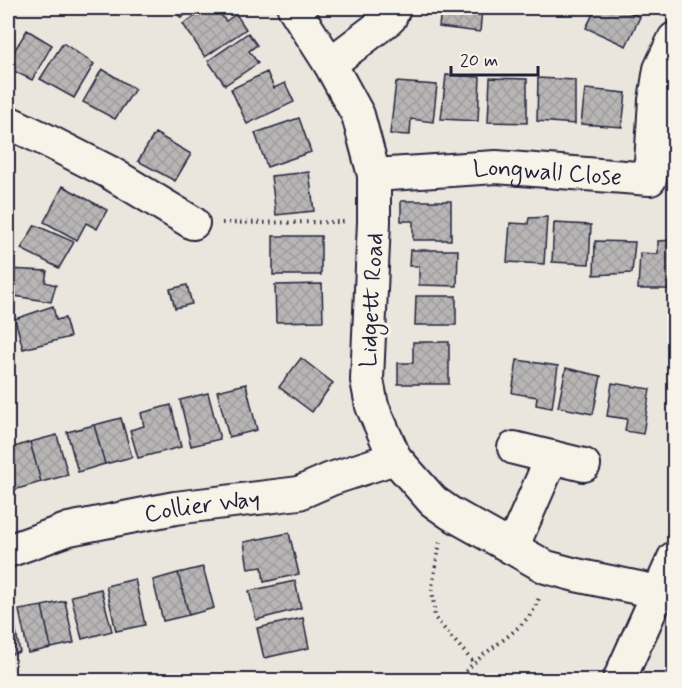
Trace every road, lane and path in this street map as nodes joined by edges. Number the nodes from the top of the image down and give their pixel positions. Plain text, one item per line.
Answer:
1 (294, 8) edge
2 (394, 8) edge
3 (675, 39) edge
4 (330, 64) junction
5 (8, 122) edge
6 (374, 175) junction
7 (374, 222) junction
8 (193, 223) joint
9 (514, 448) dead end
10 (395, 458) junction
11 (552, 458) junction
12 (584, 465) dead end
13 (450, 513) junction
14 (512, 548) junction
15 (8, 551) edge
16 (675, 558) edge
17 (546, 567) junction
18 (658, 592) junction
19 (474, 663) junction
20 (458, 681) edge
21 (619, 681) edge

1 - 4 street, Lidgett Road
2 - 4 street
3 - 6 street, Longwall Close
4 - 6 street, Lidgett Road
5 - 8 street
6 - 7 street, Lidgett Road
7 - 8 path
7 - 10 street, Lidgett Road
9 - 11 street
10 - 13 street, Lidgett Road
10 - 15 street, Collier Way
11 - 12 street
11 - 14 street
13 - 14 street, Lidgett Road
13 - 19 path
14 - 17 street, Lidgett Road
16 - 18 street
17 - 18 street, Lidgett Road
17 - 19 path
18 - 21 street
19 - 20 path

